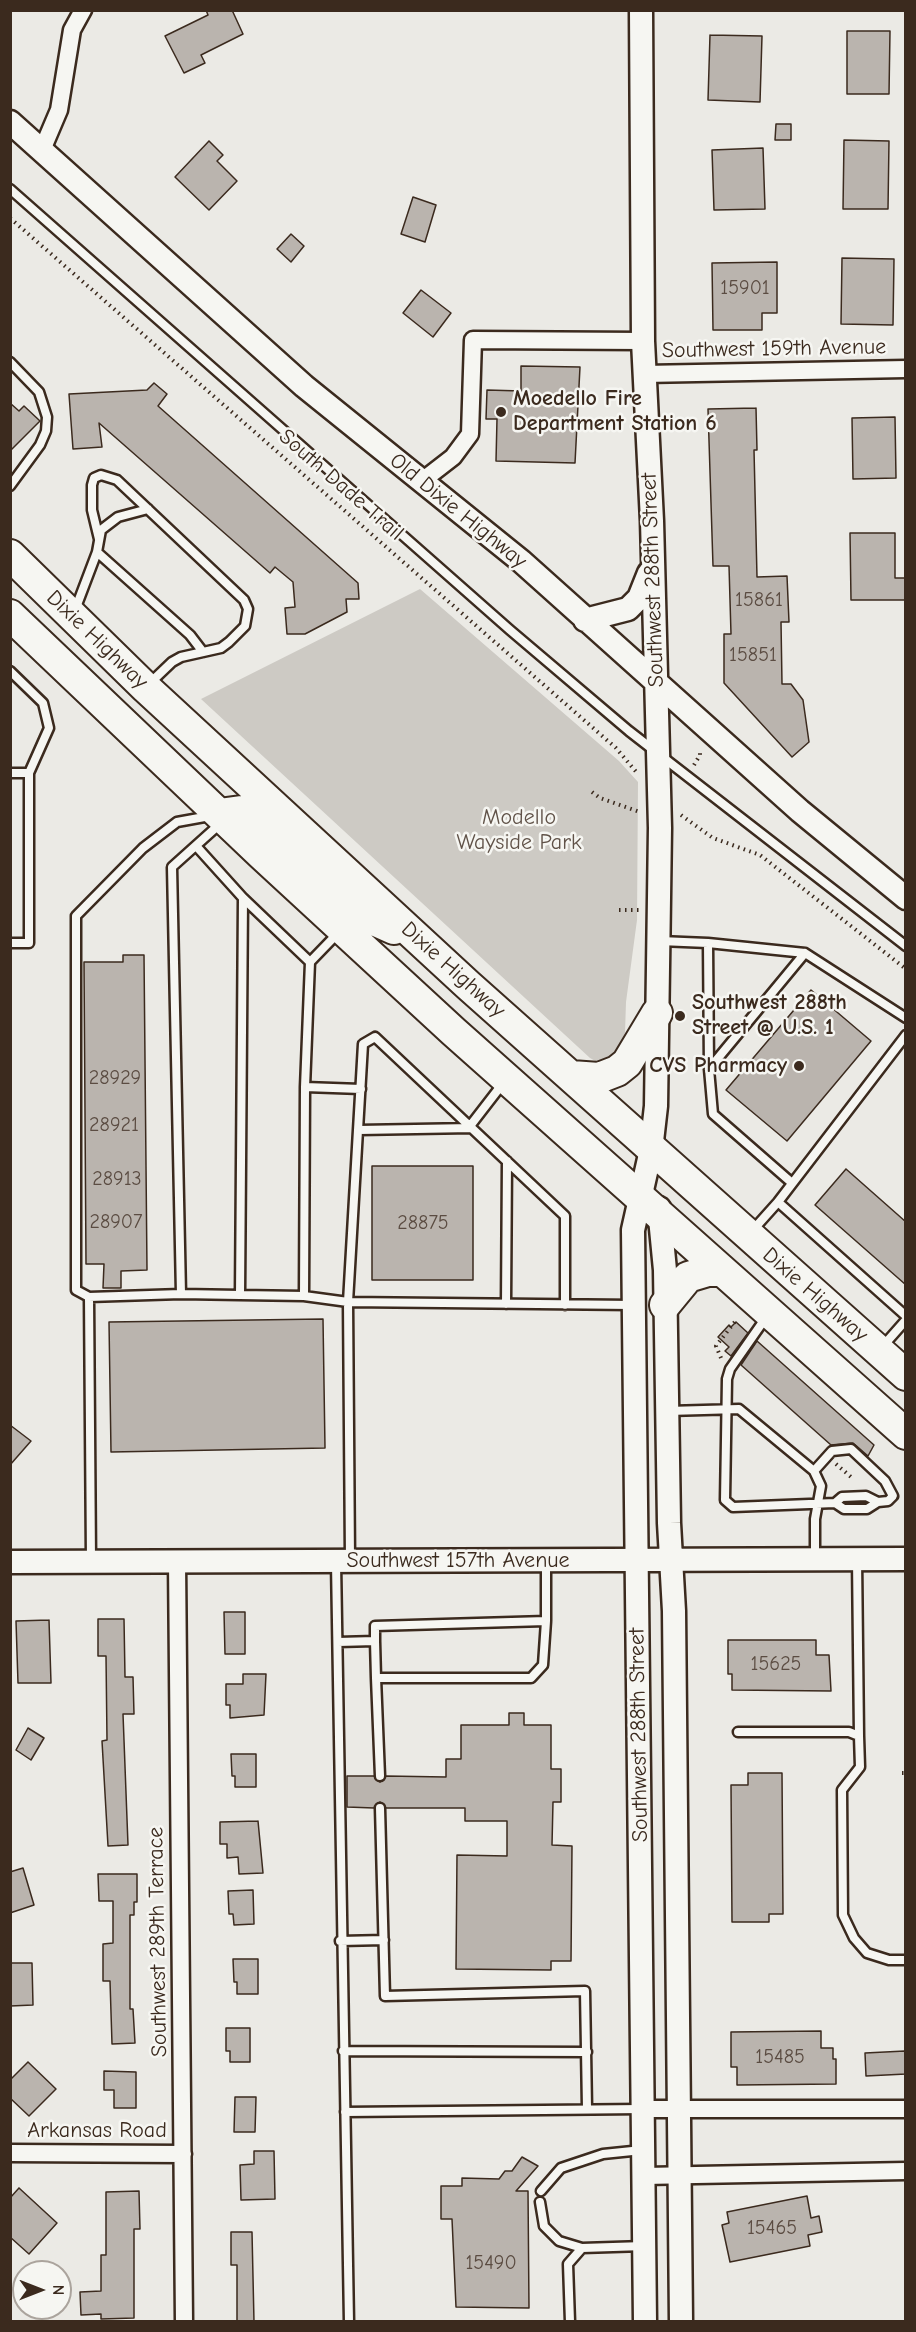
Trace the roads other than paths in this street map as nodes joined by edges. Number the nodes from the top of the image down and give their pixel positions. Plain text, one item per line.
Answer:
1 (82, 10) edge
2 (641, 10) edge
3 (10, 122) edge
4 (42, 150) junction
5 (10, 189) edge
6 (643, 341) junction
7 (10, 362) edge
8 (906, 369) edge
9 (644, 374) junction
10 (422, 481) junction
11 (10, 486) edge
12 (148, 509) junction
13 (99, 539) junction
14 (97, 552) junction
15 (10, 555) edge
16 (653, 563) junction
17 (10, 581) edge
18 (10, 615) edge
19 (73, 616) junction
20 (585, 620) junction
21 (101, 645) junction
22 (203, 652) junction
23 (10, 671) edge
24 (658, 686) junction
25 (146, 688) junction
26 (659, 754) junction
27 (29, 772) junction
28 (10, 773) edge
29 (223, 816) junction
30 (197, 847) junction
31 (243, 898) junction
32 (906, 898) edge
33 (342, 928) junction
34 (419, 940) junction
35 (659, 941) junction
36 (10, 943) edge
37 (708, 943) junction
38 (906, 946) edge
39 (805, 953) junction
40 (310, 962) junction
41 (657, 1013) junction
42 (906, 1018) edge
43 (906, 1035) edge
44 (709, 1069) junction
45 (571, 1076) junction
46 (506, 1079) junction
47 (305, 1088) junction
48 (361, 1089) junction
49 (471, 1127) junction
50 (358, 1130) junction
51 (651, 1150) junction
52 (507, 1161) junction
53 (792, 1183) junction
54 (778, 1202) junction
55 (650, 1208) junction
56 (748, 1236) junction
57 (722, 1271) junction
58 (181, 1294) junction
59 (240, 1295) junction
60 (304, 1296) junction
61 (89, 1297) junction
62 (348, 1302) junction
63 (506, 1304) junction
64 (565, 1305) junction
65 (635, 1305) junction
66 (665, 1305) junction
67 (769, 1313) junction
68 (906, 1318) edge
69 (879, 1351) junction
70 (906, 1375) edge
71 (727, 1409) junction
72 (667, 1410) junction
73 (906, 1434) edge
74 (814, 1471) junction
75 (818, 1504) junction
76 (815, 1559) junction
77 (857, 1559) junction
78 (906, 1559) edge
79 (343, 1560) junction
80 (638, 1560) junction
81 (672, 1560) junction
82 (546, 1561) junction
83 (91, 1562) junction
84 (177, 1562) junction
85 (10, 1563) edge
86 (546, 1621) junction
87 (375, 1641) junction
88 (338, 1642) junction
89 (376, 1678) junction
90 (738, 1732) dead end
91 (859, 1736) junction
92 (380, 1776) dead end
93 (380, 1808) dead end
94 (384, 1940) junction
95 (340, 1941) junction
96 (906, 1960) edge
97 (344, 2051) junction
98 (587, 2052) junction
99 (587, 2108) junction
100 (643, 2109) junction
101 (679, 2109) junction
102 (906, 2109) edge
103 (345, 2112) junction
104 (643, 2150) junction
105 (10, 2153) edge
106 (183, 2154) junction
107 (906, 2171) edge
108 (679, 2175) junction
109 (644, 2176) junction
110 (541, 2191) dead end
111 (540, 2202) dead end
112 (644, 2246) junction
113 (582, 2248) junction
114 (184, 2322) edge
115 (349, 2322) edge
116 (570, 2322) edge
117 (645, 2322) edge
118 (681, 2322) edge

1 - 4 street
2 - 6 street, Southwest 288th Street
3 - 4 street, Old Dixie Highway
4 - 10 street, Old Dixie Highway
5 - 26 lane
6 - 9 street, Southwest 288th Street
6 - 10 street
7 - 11 lane
8 - 9 street, Southwest 159th Avenue
9 - 16 street, Southwest 288th Street
10 - 20 street, Old Dixie Highway
12 - 13 lane
12 - 13 lane
12 - 22 lane
13 - 14 lane
14 - 19 lane
14 - 22 lane
15 - 19 highway, Dixie Highway
16 - 20 street
16 - 24 street, Southwest 288th Street
17 - 21 highway
18 - 29 highway, Dixie Highway
19 - 21 highway, Dixie Highway
20 - 24 street, Old Dixie Highway
21 - 25 highway, Dixie Highway
22 - 25 lane
23 - 27 lane
24 - 26 street, Southwest 288th Street
24 - 32 street, Old Dixie Highway
25 - 34 highway, Dixie Highway
26 - 35 street, Southwest 288th Street
26 - 38 lane
27 - 28 lane
27 - 36 lane
29 - 30 lane
29 - 33 highway, Dixie Highway
29 - 34 highway
29 - 61 lane
30 - 31 lane
30 - 58 lane
31 - 40 lane
31 - 59 lane
33 - 40 lane
33 - 46 highway, Dixie Highway
34 - 45 highway, Dixie Highway
35 - 37 lane
35 - 41 street, Southwest 288th Street
37 - 39 lane
37 - 44 lane
39 - 42 lane
39 - 44 lane
40 - 47 lane
41 - 45 highway
41 - 51 street, Southwest 288th Street
43 - 53 lane
44 - 53 lane
45 - 51 highway, Dixie Highway
46 - 49 lane
46 - 55 highway, Dixie Highway
47 - 48 lane
47 - 60 lane
48 - 49 lane
48 - 50 lane
49 - 50 lane
49 - 52 lane
50 - 62 lane
51 - 55 street, Southwest 288th Street
51 - 56 highway, Dixie Highway
52 - 63 lane
52 - 64 lane
53 - 54 lane
54 - 56 lane
54 - 68 lane
55 - 57 highway, Dixie Highway
55 - 65 street, Southwest 288th Street
55 - 66 street, Southwest 288th Street
56 - 69 highway, Dixie Highway
57 - 66 highway
57 - 67 highway, Dixie Highway
58 - 59 lane
58 - 61 lane
59 - 60 lane
60 - 62 lane
61 - 83 lane
62 - 63 lane
62 - 79 lane
63 - 64 lane
64 - 65 lane
65 - 80 street, Southwest 288th Street
66 - 72 street, Southwest 288th Street
67 - 71 lane
67 - 73 highway, Dixie Highway
68 - 69 lane
69 - 70 highway, Dixie Highway
71 - 72 lane
71 - 74 lane
71 - 75 lane
72 - 81 street, Southwest 288th Street
74 - 75 lane
74 - 75 lane
75 - 76 lane
76 - 77 street, Southwest 157th Avenue
76 - 81 street, Southwest 157th Avenue
77 - 78 street, Southwest 157th Avenue
77 - 91 lane
79 - 82 street, Southwest 157th Avenue
79 - 84 street, Southwest 157th Avenue
79 - 88 lane
80 - 81 street, Southwest 157th Avenue
80 - 82 street, Southwest 157th Avenue
80 - 100 street, Southwest 288th Street
81 - 101 street, Southwest 288th Street
82 - 86 lane
83 - 84 street, Southwest 157th Avenue
83 - 85 street, Southwest 157th Avenue
84 - 106 street, Southwest 289th Terrace
86 - 87 lane
86 - 89 lane
87 - 88 lane
87 - 89 lane
88 - 95 lane
89 - 92 lane
90 - 91 lane
91 - 96 lane
93 - 94 lane
94 - 95 lane
94 - 98 lane
95 - 97 lane
97 - 98 lane
97 - 103 lane
98 - 99 lane
99 - 100 lane
99 - 103 lane
100 - 101 street
100 - 104 street, Southwest 288th Street
101 - 102 street
101 - 108 street, Southwest 288th Street
103 - 115 lane
104 - 109 street, Southwest 288th Street
104 - 110 lane
105 - 106 street, Arkansas Road
106 - 114 street, Southwest 289th Terrace
107 - 108 street
108 - 109 street
108 - 118 street, Southwest 288th Street
109 - 112 street, Southwest 288th Street
111 - 113 lane
112 - 113 lane
112 - 117 street, Southwest 288th Street
113 - 116 lane

